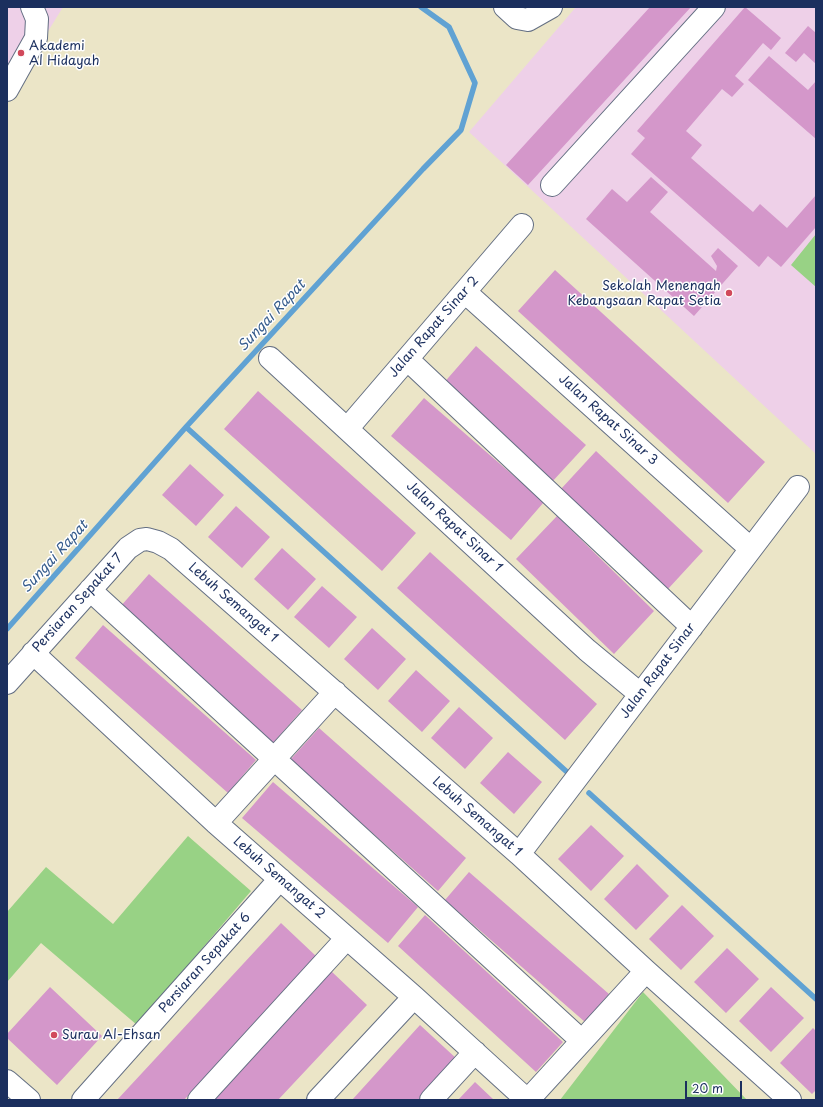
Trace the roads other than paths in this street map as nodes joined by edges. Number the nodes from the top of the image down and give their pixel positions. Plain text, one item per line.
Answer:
1 (505, 7) edge
2 (551, 7) edge
3 (714, 7) edge
4 (31, 11) edge
5 (7, 90) edge
6 (552, 184) dead end
7 (522, 226) dead end
8 (465, 292) junction
9 (270, 358) dead end
10 (407, 359) junction
11 (347, 429) junction
12 (798, 487) dead end
13 (158, 542) joint
14 (751, 549) junction
15 (90, 590) junction
16 (692, 627) junction
17 (33, 653) junction
18 (7, 683) edge
19 (335, 692) junction
20 (640, 694) junction
21 (273, 759) junction
22 (216, 823) junction
23 (519, 854) junction
24 (280, 879) junction
25 (347, 938) junction
26 (646, 971) junction
27 (414, 997) junction
28 (582, 1041) junction
29 (475, 1052) junction
30 (7, 1081) edge
31 (29, 1100) edge
32 (83, 1100) edge
33 (199, 1100) edge
34 (318, 1100) edge
35 (431, 1100) edge
36 (528, 1100) edge
37 (790, 1100) edge

1 - 2 street
3 - 6 street
4 - 5 street
7 - 8 street, Jalan Rapat Sinar 2
8 - 10 street, Jalan Rapat Sinar 2
8 - 14 street, Jalan Rapat Sinar 3
9 - 11 street, Jalan Rapat Sinar 1
10 - 11 street, Jalan Rapat Sinar 2
10 - 16 street
11 - 20 street, Jalan Rapat Sinar 1
12 - 14 street, Jalan Rapat Sinar
13 - 15 street, Persiaran Sepakat 7
13 - 19 street, Lebuh Semangat 1
14 - 16 street, Jalan Rapat Sinar
15 - 17 street, Persiaran Sepakat 7
15 - 21 street
16 - 20 street, Jalan Rapat Sinar
17 - 18 street, Persiaran Sepakat 7
17 - 22 street, Lebuh Semangat 2
19 - 21 street
19 - 23 street, Lebuh Semangat 1
20 - 23 street, Jalan Rapat Sinar
21 - 22 street
21 - 28 street
22 - 24 street, Lebuh Semangat 2
23 - 26 street, Lebuh Semangat 1
24 - 25 street, Lebuh Semangat 2
24 - 32 street, Persiaran Sepakat 6
25 - 27 street, Lebuh Semangat 2
25 - 33 street
26 - 28 street
26 - 37 street, Lebuh Semangat 1
27 - 29 street, Lebuh Semangat 2
27 - 34 street
28 - 36 street
29 - 35 street
29 - 36 street, Lebuh Semangat 2
30 - 31 street

